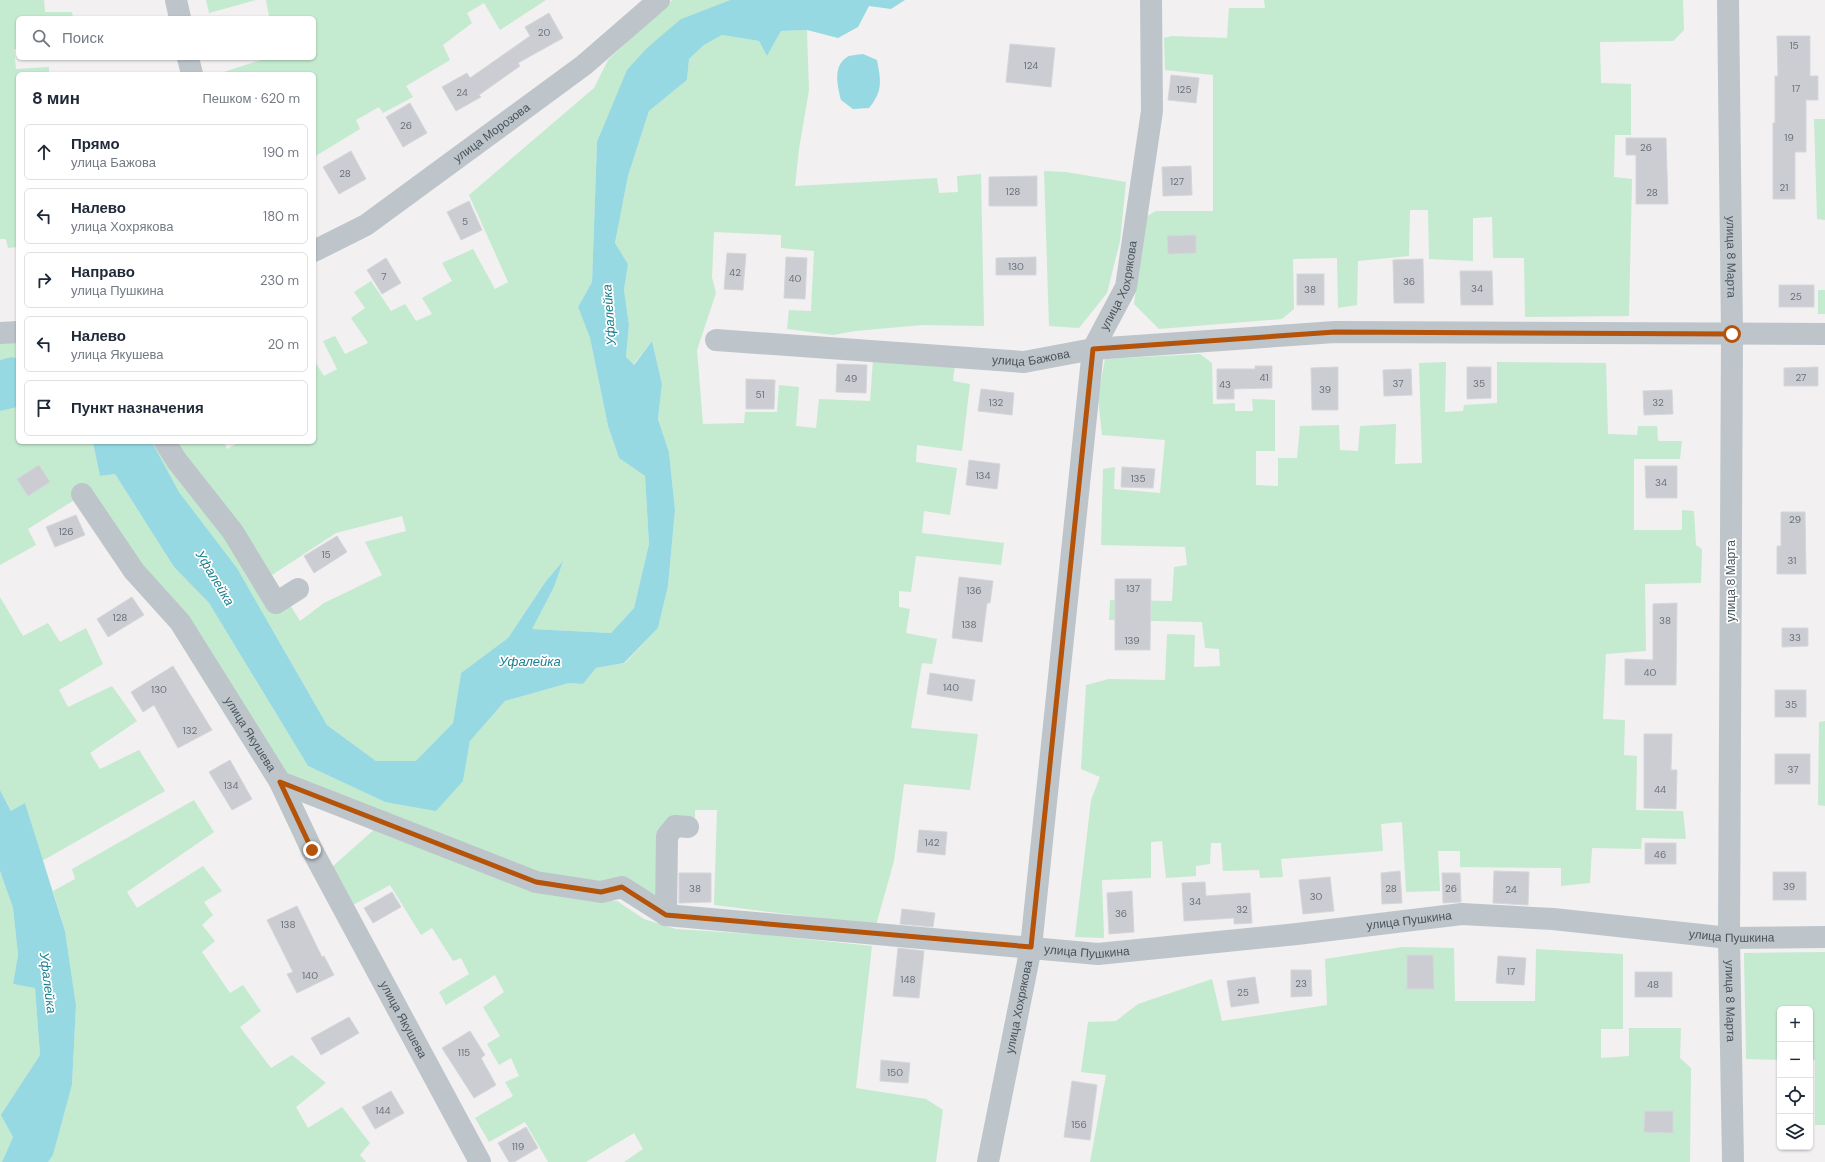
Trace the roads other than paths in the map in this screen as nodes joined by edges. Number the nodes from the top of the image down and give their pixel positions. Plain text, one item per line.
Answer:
1 (176, 0) edge
2 (659, 0) edge
3 (1151, 0) edge
4 (1728, 0) edge
5 (180, 16) edge
6 (188, 60) edge
7 (192, 72) edge
8 (316, 251) edge
9 (16, 332) edge
10 (0, 333) edge
11 (1732, 334) junction
12 (1825, 334) edge
13 (716, 340) dead end
14 (1093, 349) junction
15 (167, 444) edge
16 (82, 494) dead end
17 (298, 589) dead end
18 (280, 782) junction
19 (688, 827) dead end
20 (666, 915) junction
21 (1825, 937) edge
22 (1729, 938) junction
23 (1031, 947) junction
24 (480, 1162) edge
25 (988, 1162) edge
26 (1733, 1162) edge

1 - 5 street
2 - 8 street, улица Морозова
3 - 14 street, улица Хохрякова
4 - 11 street, улица 8 Марта
6 - 7 street
9 - 10 street
11 - 12 street, улица Бажова
11 - 14 street, улица Бажова
11 - 22 street, улица 8 Марта
13 - 14 street, улица Бажова
14 - 23 street, улица Хохрякова
15 - 17 street
16 - 18 street, улица Якушева
18 - 20 street, улица Пушкина
18 - 24 street, улица Якушева
19 - 20 street
20 - 23 street, улица Пушкина
21 - 22 street, улица Пушкина
22 - 23 street, улица Пушкина
22 - 26 street, улица 8 Марта
23 - 25 street, улица Хохрякова

